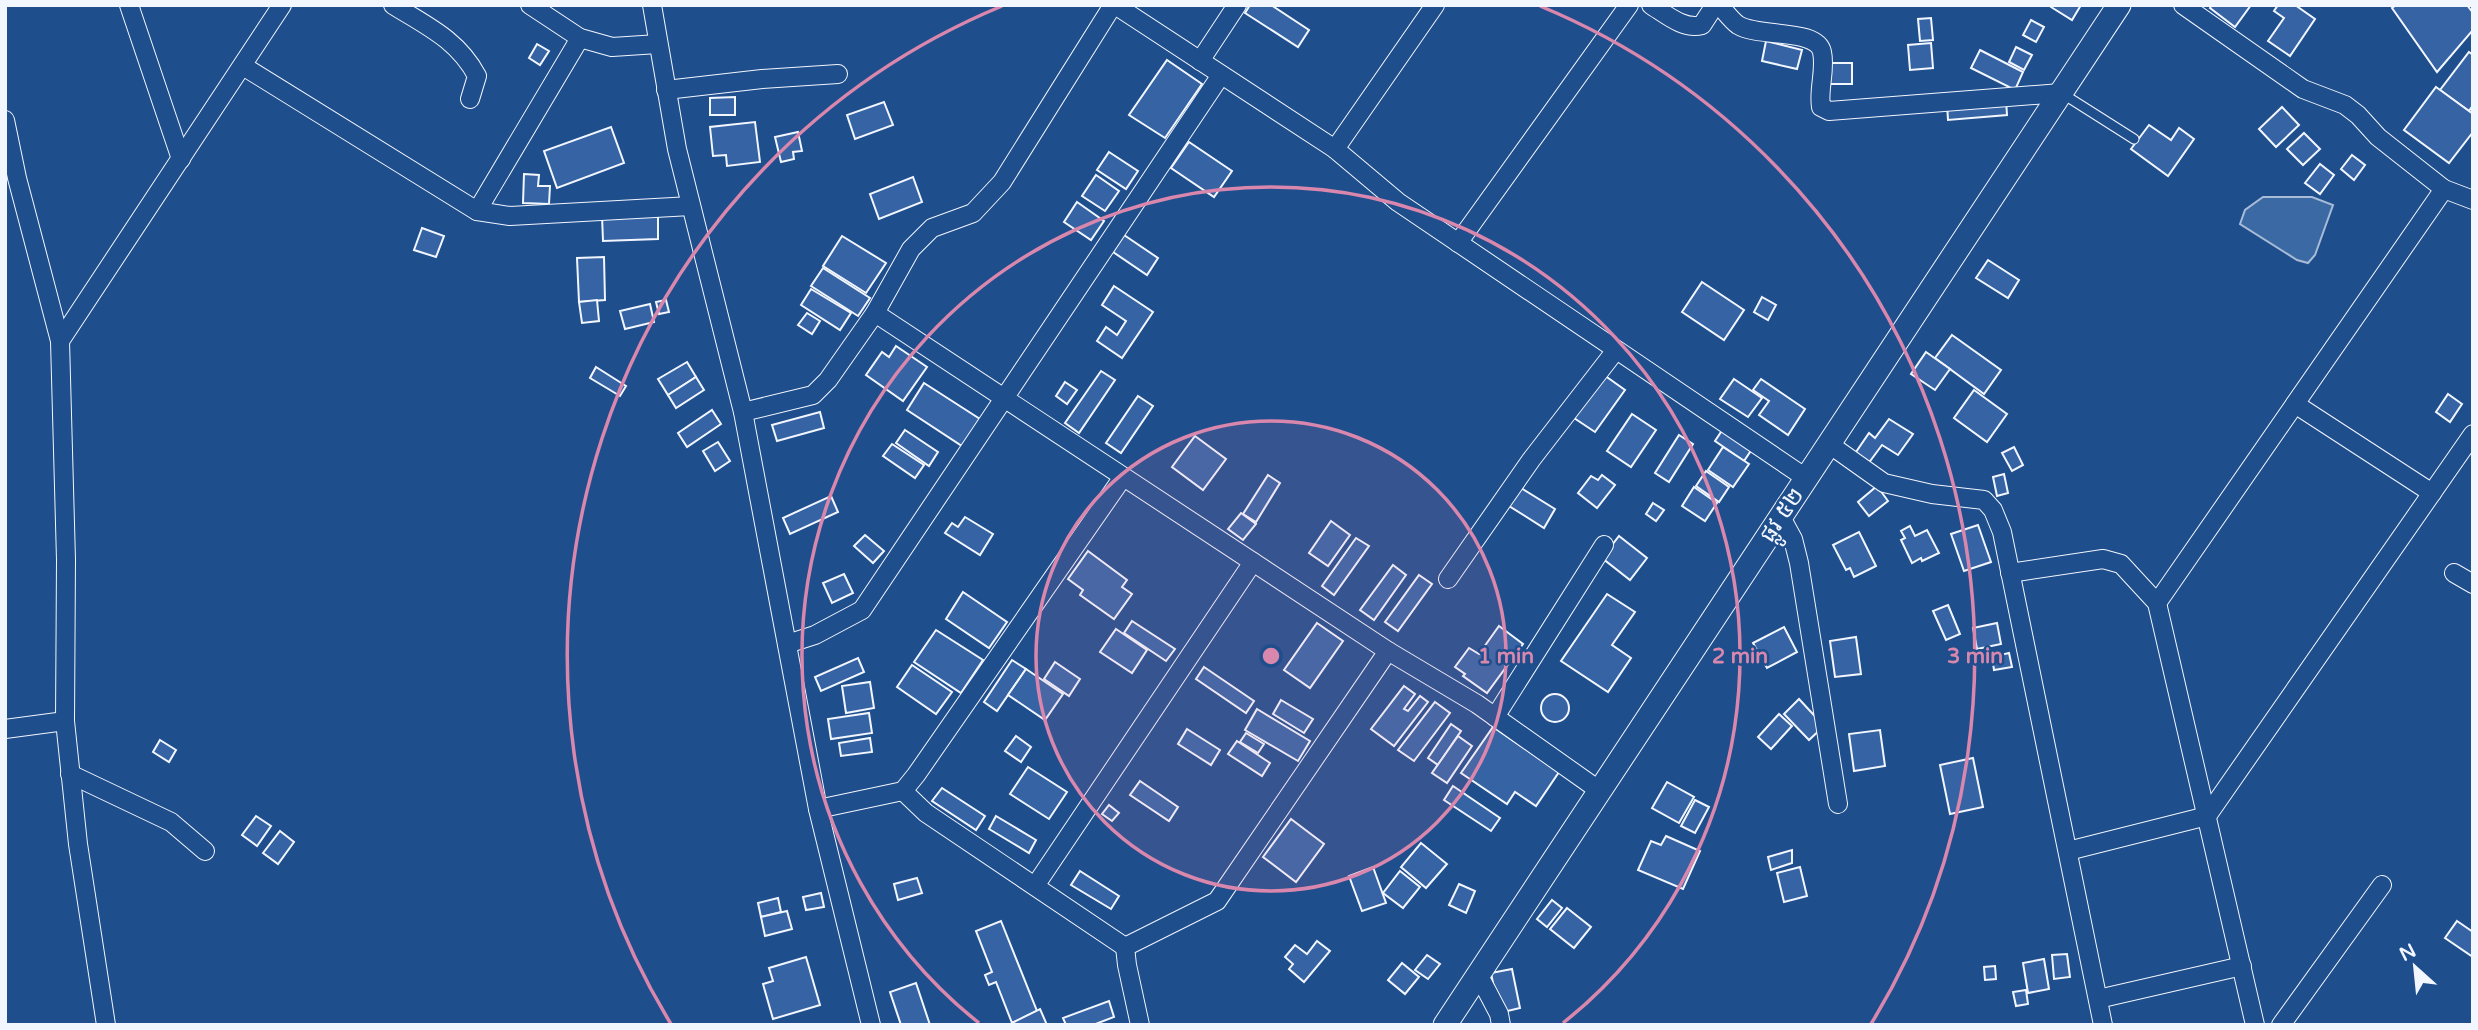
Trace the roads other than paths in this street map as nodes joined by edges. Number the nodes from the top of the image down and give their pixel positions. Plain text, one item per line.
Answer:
1 (129, 5) edge
2 (282, 5) edge
3 (393, 5) edge
4 (560, 5) edge
5 (652, 5) edge
6 (1114, 5) edge
7 (1237, 5) edge
8 (1435, 5) edge
9 (1629, 5) edge
10 (1651, 5) edge
11 (1717, 5) edge
12 (2119, 5) edge
13 (2183, 5) edge
14 (537, 9) edge
15 (580, 38) junction
16 (658, 44) junction
17 (1200, 61) junction
18 (243, 66) junction
19 (838, 74) dead end
20 (1221, 75) junction
21 (666, 90) junction
22 (2062, 93) junction
23 (470, 99) dead end
24 (5, 120) edge
25 (2134, 139) dead end
26 (1335, 149) junction
27 (181, 159) junction
28 (2444, 189) junction
29 (2473, 200) edge
30 (691, 206) junction
31 (477, 211) junction
32 (1458, 243) junction
33 (875, 313) junction
34 (60, 341) junction
35 (1616, 350) junction
36 (1004, 399) junction
37 (2295, 404) junction
38 (743, 411) junction
39 (2473, 433) edge
40 (1829, 444) junction
41 (1123, 477) junction
42 (1806, 478) junction
43 (2432, 493) junction
44 (1781, 517) junction
45 (1604, 545) dead end
46 (1253, 562) junction
47 (2010, 573) junction
48 (2455, 573) dead end
49 (1448, 579) dead end
50 (2473, 584) edge
51 (2157, 603) junction
52 (787, 644) junction
53 (1388, 651) junction
54 (1495, 717) junction
55 (65, 722) junction
56 (5, 729) edge
57 (70, 774) junction
58 (1600, 790) junction
59 (903, 792) junction
60 (1838, 804) dead end
61 (818, 809) junction
62 (2207, 816) junction
63 (205, 850) dead end
64 (2068, 851) junction
65 (2382, 885) dead end
66 (1035, 886) junction
67 (1125, 947) junction
68 (2242, 966) junction
69 (1478, 974) junction
70 (2098, 999) junction
71 (106, 1025) edge
72 (872, 1025) edge
73 (1140, 1025) edge
74 (1445, 1025) edge
75 (1501, 1025) edge
76 (2104, 1025) edge
77 (2255, 1025) edge
78 (2281, 1025) edge

1 - 27 street
2 - 18 street
3 - 23 street
4 - 14 street
5 - 16 street
6 - 17 street
6 - 33 street
7 - 17 street
8 - 26 street
9 - 32 street
10 - 11 street
11 - 22 street
12 - 22 street, ផ្លូវ ៥២
13 - 28 street
14 - 15 street
15 - 16 street
15 - 31 street
16 - 21 street
17 - 20 street
18 - 27 street
18 - 31 street
19 - 21 street
20 - 26 street
20 - 36 street
21 - 30 street
22 - 25 lane
22 - 40 street, ផ្លូវ ៥២
24 - 34 street
26 - 32 street
27 - 34 street
28 - 29 street
28 - 37 street
30 - 31 street
30 - 38 street
32 - 35 street
33 - 36 street
33 - 38 street
34 - 55 street
35 - 42 street
35 - 49 street
36 - 41 street
36 - 52 street
37 - 43 street
37 - 51 street
38 - 52 street
39 - 43 street
40 - 42 street, ផ្លូវ ៥២
40 - 47 street
41 - 46 street
41 - 59 street
42 - 44 street, ផ្លូវ ៥២
43 - 62 street
44 - 58 street, ផ្លូវ ៥២
44 - 60 street
45 - 54 street
46 - 53 street
46 - 66 street
47 - 51 street
47 - 64 street
48 - 50 street
51 - 62 street
52 - 61 street
53 - 54 street
53 - 67 street
54 - 58 street
55 - 56 street
55 - 57 street
57 - 63 street
57 - 71 street
58 - 69 street, ផ្លូវ ៥២
59 - 61 street
59 - 66 street
61 - 72 street
62 - 64 street
62 - 68 street
64 - 70 street
65 - 78 street
66 - 67 street
67 - 73 street
68 - 70 street
68 - 77 street
69 - 74 street, ផ្លូវ ៥២
69 - 75 street
70 - 76 street

